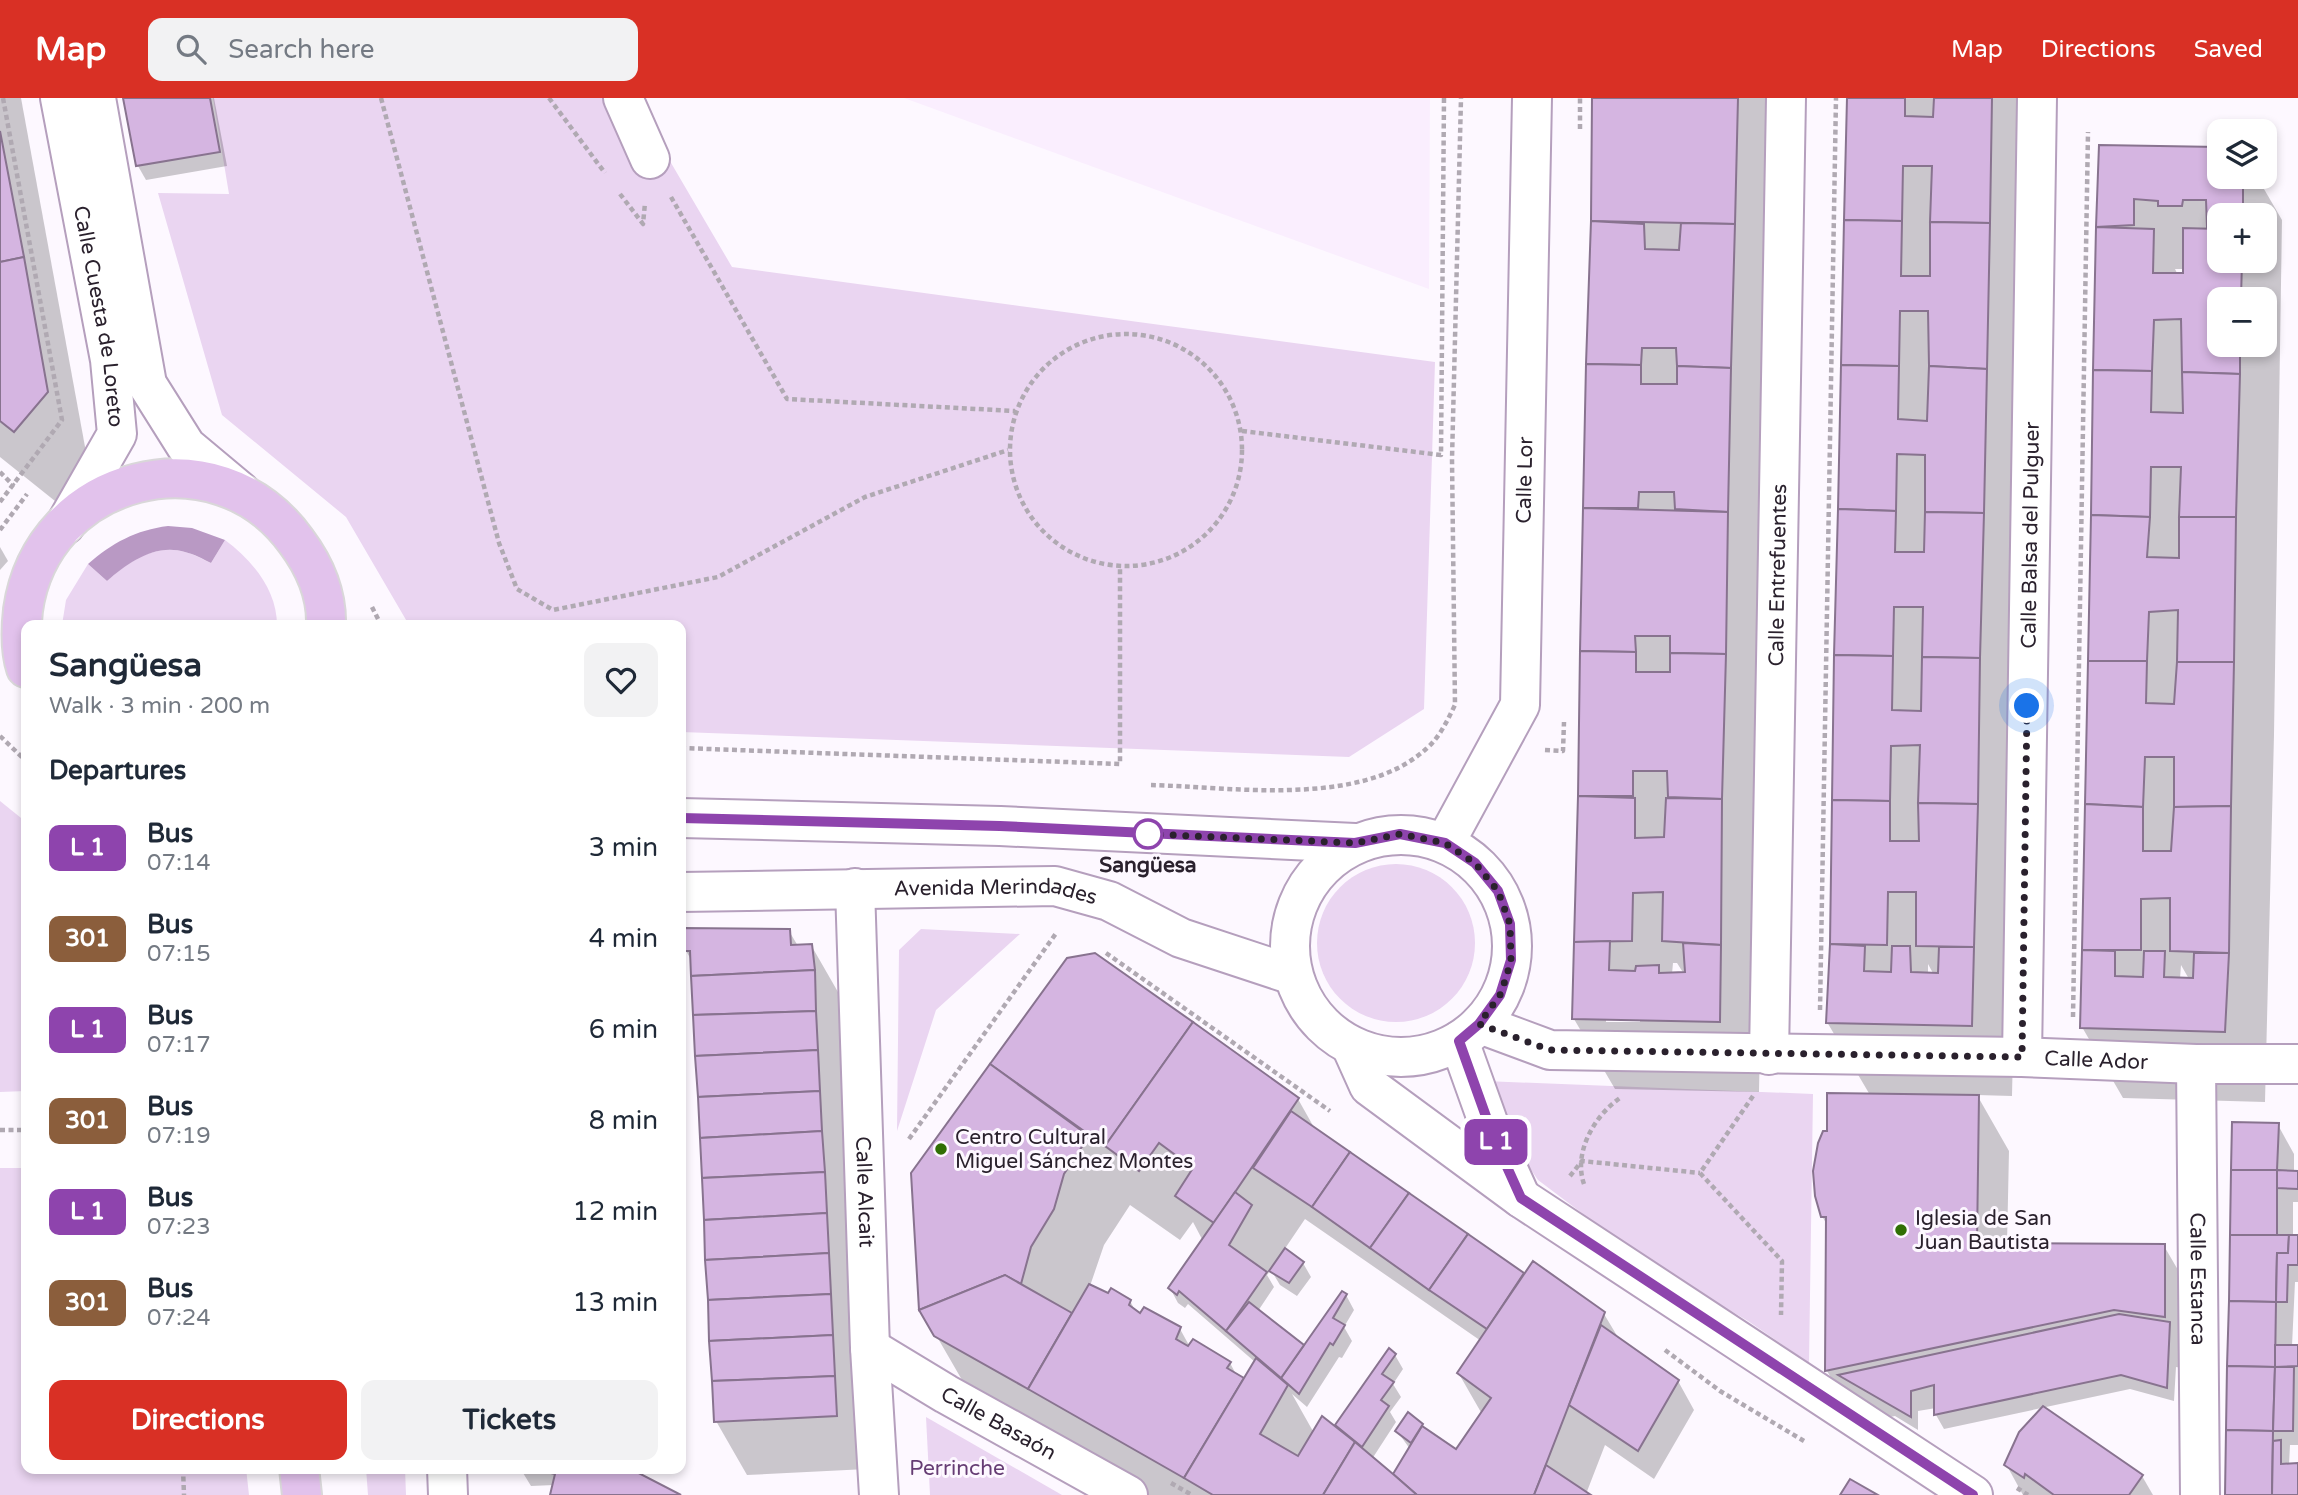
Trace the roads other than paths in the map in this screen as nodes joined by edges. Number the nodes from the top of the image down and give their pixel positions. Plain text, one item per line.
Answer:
1 (60, 98) edge
2 (96, 98) edge
3 (623, 98) edge
4 (1532, 98) edge
5 (1786, 98) edge
6 (2037, 98) edge
7 (650, 159) road end
8 (241, 492) junction
9 (65, 525) junction
10 (13, 593) edge
11 (326, 620) edge
12 (17, 665) edge
13 (686, 818) edge
14 (1355, 843) junction
15 (1445, 843) junction
16 (855, 888) junction
17 (686, 892) edge
18 (1293, 975) junction
19 (1469, 1032) junction
20 (1350, 1046) junction
21 (1769, 1055) junction
22 (2022, 1057) junction
23 (2196, 1064) junction
24 (2298, 1064) edge
25 (1521, 1198) junction
26 (870, 1349) junction
27 (300, 1474) edge
28 (326, 1474) edge
29 (447, 1474) edge
30 (302, 1495) edge
31 (328, 1495) edge
32 (448, 1495) edge
33 (879, 1495) edge
34 (1128, 1495) edge
35 (1973, 1495) edge
36 (2200, 1495) edge

1 - 9 street, Calle Cuesta de Loreto
2 - 8 street, Calle Cuesta de Loreto
3 - 7 street
4 - 15 street, Calle Lor
5 - 21 street, Calle Entrefuentes
6 - 22 street, Calle Balsa del Pulguer
8 - 9 main road
8 - 11 main road
9 - 10 main road
10 - 12 main road
13 - 14 street
14 - 15 street
14 - 18 street
15 - 19 street
16 - 17 street, Avenida Merindades
16 - 18 street, Avenida Merindades
16 - 26 street, Calle Alcait
18 - 20 street
19 - 20 street
19 - 21 street, Calle Ador
19 - 25 street
20 - 25 street
21 - 22 street, Calle Ador
22 - 23 street, Calle Ador
23 - 24 street, Calle Ador
23 - 36 street, Calle Estanca
25 - 35 street
26 - 33 street, Calle Alcait
26 - 34 street, Calle Basaón
27 - 30 main road
28 - 31 main road
29 - 32 street

